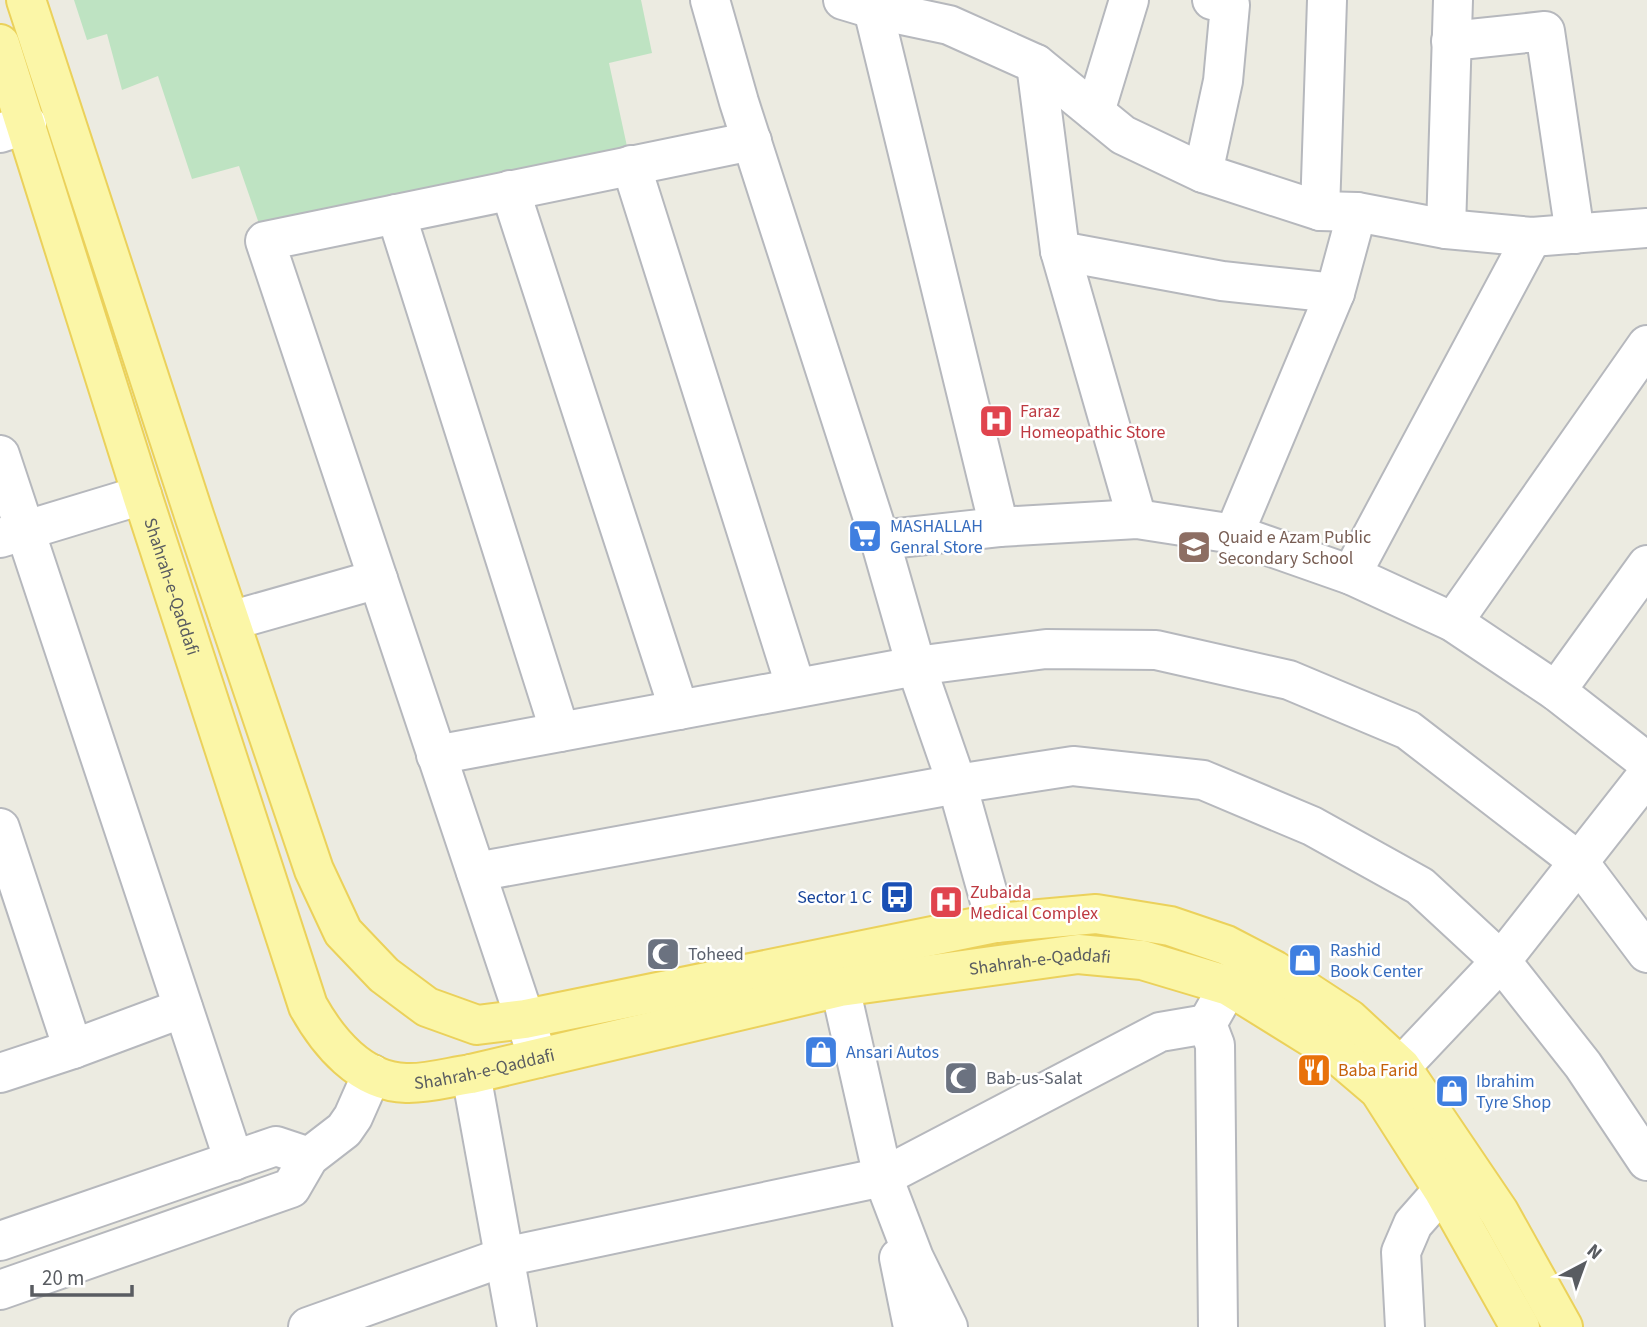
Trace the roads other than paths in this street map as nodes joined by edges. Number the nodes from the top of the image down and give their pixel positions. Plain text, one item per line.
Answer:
1 (26, 0) edge
2 (710, 0) edge
3 (1129, 0) edge
4 (1212, 0) edge
5 (1327, 0) edge
6 (1453, 0) edge
7 (855, 3) edge
8 (1451, 41) junction
9 (0, 44) edge
10 (1036, 64) junction
11 (1095, 113) junction
12 (13, 128) edge
13 (752, 141) junction
14 (631, 165) junction
15 (1203, 173) junction
16 (510, 190) junction
17 (1320, 211) junction
18 (1357, 212) junction
19 (396, 214) junction
20 (1647, 228) edge
21 (1446, 229) junction
22 (1575, 233) junction
23 (1532, 237) junction
24 (1060, 251) junction
25 (1335, 293) junction
26 (1647, 345) edge
27 (0, 454) edge
28 (142, 495) junction
29 (1137, 519) junction
30 (999, 527) junction
31 (13, 534) edge
32 (1234, 534) junction
33 (880, 541) junction
34 (1647, 565) edge
35 (1351, 575) junction
36 (378, 579) junction
37 (230, 621) junction
38 (1453, 622) junction
39 (916, 666) junction
40 (796, 688) junction
41 (1556, 691) junction
42 (679, 710) junction
43 (560, 732) junction
44 (436, 755) junction
45 (1647, 762) edge
46 (1647, 775) edge
47 (957, 784) junction
48 (0, 828) edge
49 (1578, 861) junction
50 (476, 872) junction
51 (1125, 918) junction
52 (996, 923) junction
53 (1647, 953) edge
54 (1118, 958) junction
55 (1501, 961) junction
56 (1228, 986) junction
57 (840, 987) junction
58 (183, 1008) junction
59 (525, 1019) junction
60 (1207, 1024) junction
61 (73, 1049) junction
62 (538, 1058) junction
63 (0, 1073) edge
64 (471, 1073) junction
65 (372, 1074) junction
66 (1390, 1079) junction
67 (309, 1157) junction
68 (234, 1161) junction
69 (1647, 1161) edge
70 (883, 1177) junction
71 (1443, 1190) junction
72 (0, 1241) edge
73 (505, 1257) junction
74 (0, 1290) edge
75 (308, 1327) edge
76 (517, 1327) edge
77 (913, 1327) edge
78 (948, 1327) edge
79 (1218, 1327) edge
80 (1405, 1327) edge
81 (1520, 1327) edge
82 (1563, 1327) edge

1 - 37 main road, Shahrah-e-Qaddafi
2 - 13 street
3 - 11 street
4 - 15 street
5 - 17 street
6 - 8 street
7 - 10 street
7 - 30 street
8 - 21 street
8 - 22 street
9 - 12 main road, Shahrah-e-Qaddafi
10 - 11 street
10 - 24 street
11 - 15 street
12 - 28 main road, Shahrah-e-Qaddafi
13 - 14 street
13 - 33 street
14 - 16 street
14 - 40 street
15 - 17 street
16 - 19 street
16 - 42 street
17 - 18 street
18 - 21 street
18 - 25 street
19 - 36 street
19 - 43 street
20 - 22 street
21 - 23 street
22 - 23 street
23 - 35 street
24 - 25 street
24 - 29 street
25 - 32 street
26 - 38 street
27 - 31 street
28 - 31 street
28 - 65 main road, Shahrah-e-Qaddafi
29 - 30 street
29 - 32 street
30 - 33 street
31 - 58 street
32 - 35 street
33 - 39 street
34 - 41 street
35 - 38 street
36 - 37 street
36 - 44 street
37 - 59 main road, Shahrah-e-Qaddafi
38 - 41 street
39 - 40 street
39 - 47 street
39 - 49 street
40 - 42 street
41 - 45 street
42 - 43 street
43 - 44 street
44 - 50 street
46 - 49 street
47 - 50 street
47 - 52 street
47 - 55 street
48 - 61 street
49 - 53 street
49 - 55 street
50 - 59 street
51 - 52 main road, Shahrah-e-Qaddafi
51 - 54 main road
51 - 66 main road, Shahrah-e-Qaddafi
52 - 59 main road, Shahrah-e-Qaddafi
54 - 56 main road, Shahrah-e-Qaddafi
54 - 57 main road, Shahrah-e-Qaddafi
55 - 66 street
55 - 69 street
56 - 60 street
56 - 66 main road, Shahrah-e-Qaddafi
57 - 62 main road, Shahrah-e-Qaddafi
57 - 70 street
58 - 61 street
58 - 68 street
59 - 62 street
60 - 70 street
60 - 79 street
61 - 63 street
62 - 64 main road, Shahrah-e-Qaddafi
64 - 65 main road, Shahrah-e-Qaddafi
64 - 73 street
65 - 67 street
66 - 71 main road, Shahrah-e-Qaddafi
66 - 82 main road, Shahrah-e-Qaddafi
67 - 68 street
67 - 74 street
68 - 72 street
70 - 73 street
70 - 77 street
70 - 78 street
71 - 80 street
71 - 81 main road, Shahrah-e-Qaddafi
73 - 75 street
73 - 76 street

